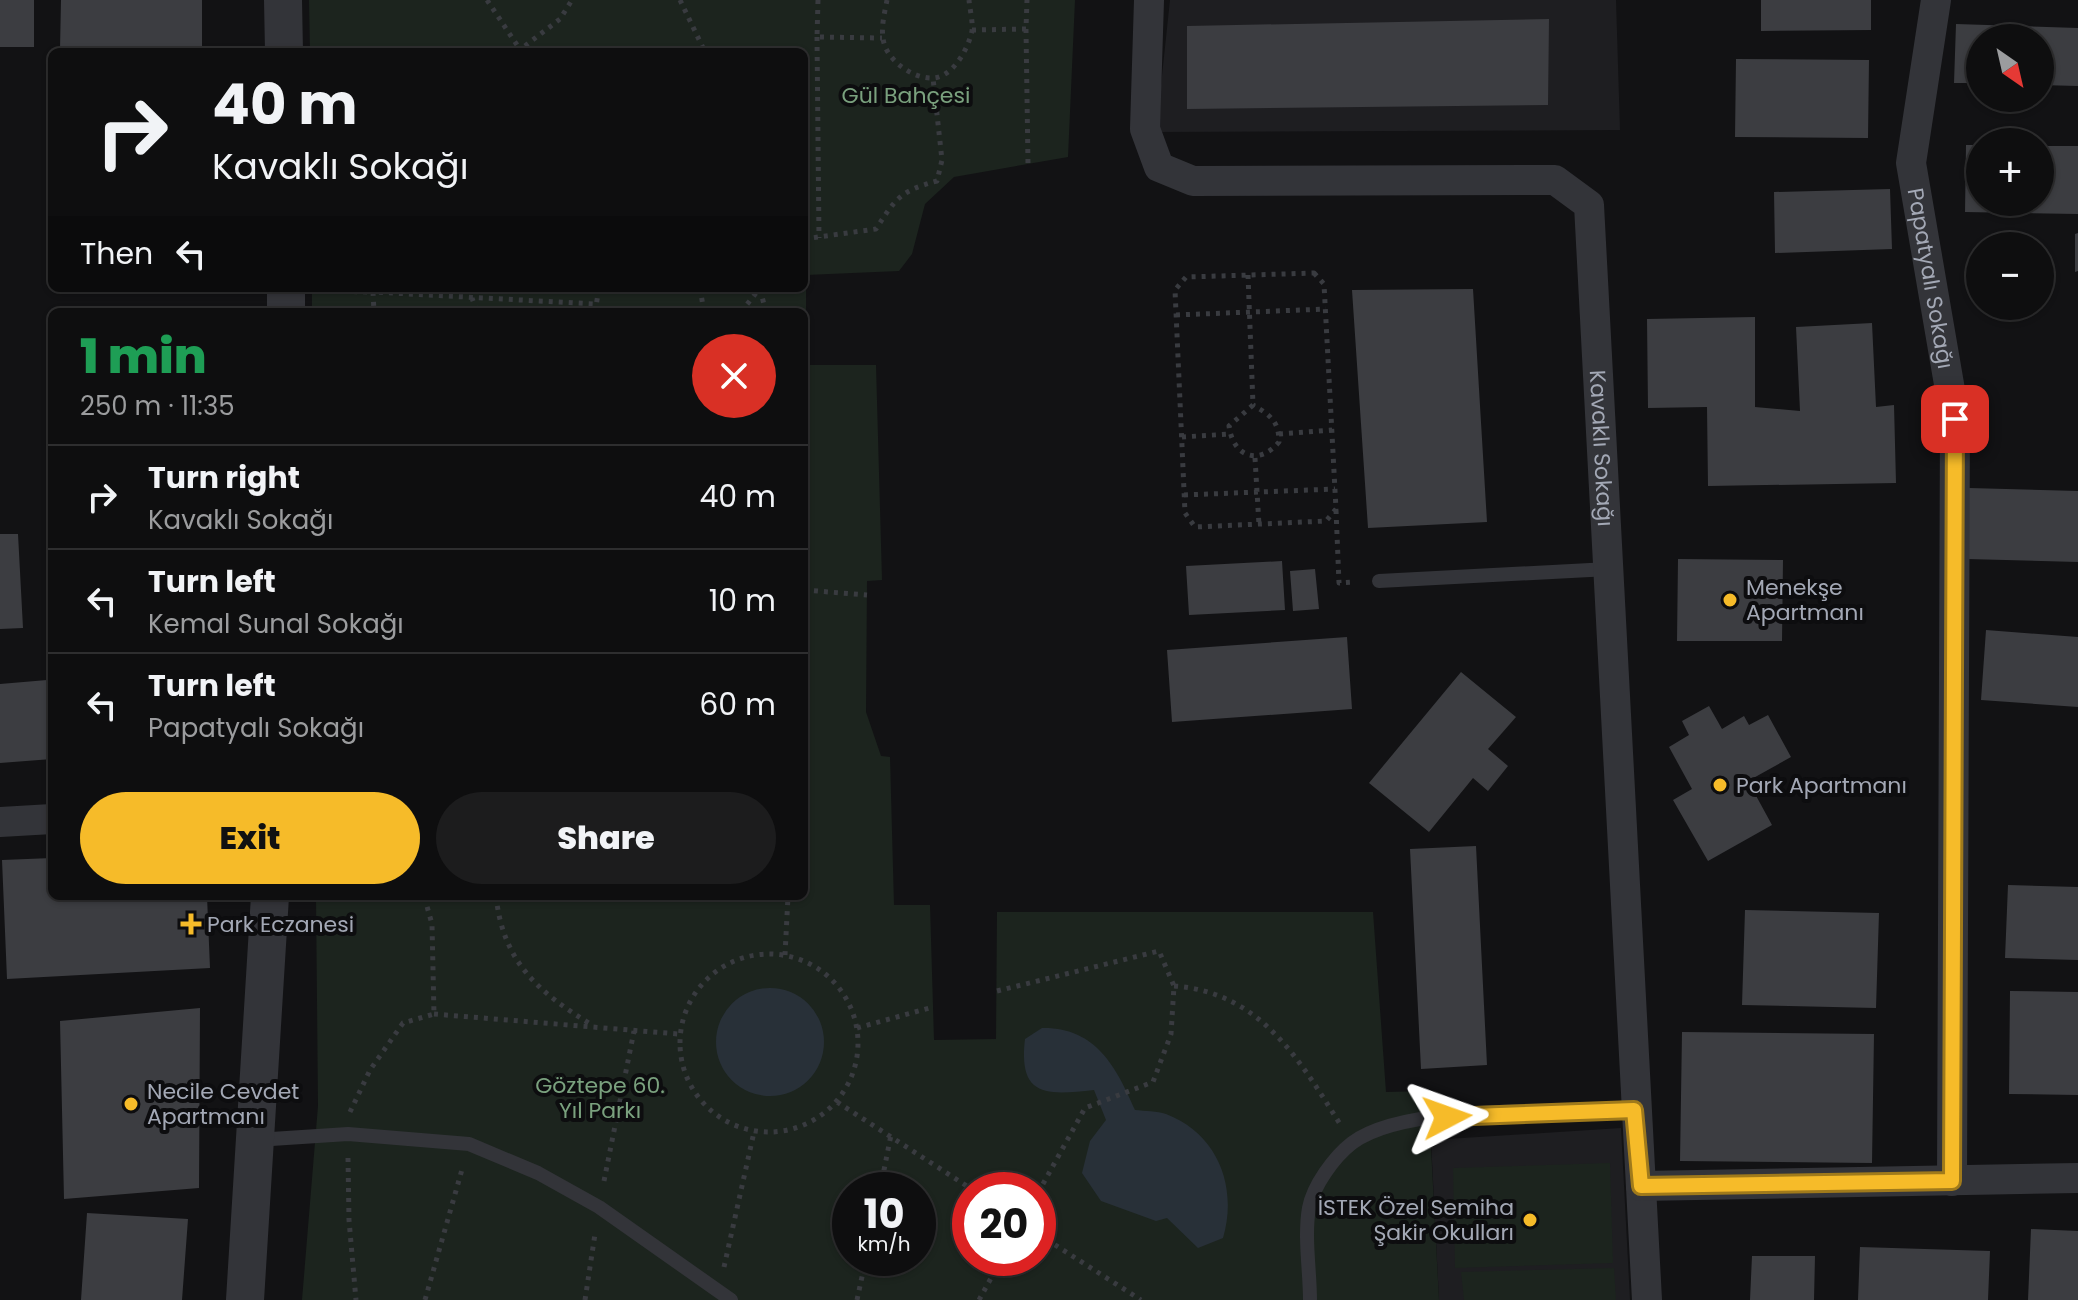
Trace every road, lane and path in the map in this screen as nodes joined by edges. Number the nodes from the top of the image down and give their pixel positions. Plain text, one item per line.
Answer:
1 (283, 0) edge
2 (487, 0) edge
3 (572, 0) edge
4 (680, 0) edge
5 (818, 0) edge
6 (887, 0) edge
7 (969, 0) edge
8 (1027, 0) edge
9 (1149, 0) edge
10 (1936, 0) edge
11 (1026, 29) junction
12 (972, 30) junction
13 (817, 37) junction
14 (882, 38) junction
15 (284, 48) edge
16 (518, 48) edge
17 (524, 48) edge
18 (703, 48) edge
19 (933, 78) junction
20 (1028, 164) dead end
21 (819, 238) junction
22 (808, 239) edge
23 (1248, 275) junction
24 (344, 292) edge
25 (398, 292) edge
26 (474, 292) edge
27 (598, 292) edge
28 (757, 292) edge
29 (286, 296) edge
30 (472, 298) junction
31 (595, 304) junction
32 (476, 308) edge
33 (595, 308) edge
34 (744, 308) edge
35 (1326, 309) junction
36 (1249, 313) junction
37 (1176, 315) junction
38 (1253, 405) junction
39 (1332, 430) junction
40 (1230, 434) junction
41 (1279, 434) junction
42 (1182, 437) junction
43 (1255, 458) junction
44 (1335, 489) junction
45 (1257, 492) junction
46 (1184, 495) junction
47 (1336, 509) junction
48 (1259, 525) junction
49 (1609, 569) junction
50 (1379, 581) joint
51 (808, 590) edge
52 (867, 595) dead end
53 (48, 819) edge
54 (0, 822) edge
55 (270, 900) edge
56 (425, 900) edge
57 (496, 900) edge
58 (788, 900) edge
59 (785, 955) junction
60 (1174, 986) junction
61 (997, 991) dead end
62 (933, 1007) dead end
63 (434, 1014) junction
64 (593, 1026) junction
65 (857, 1028) junction
66 (634, 1031) junction
67 (678, 1034) junction
68 (837, 1102) junction
69 (1634, 1110) junction
70 (754, 1132) junction
71 (348, 1134) junction
72 (891, 1135) junction
73 (253, 1141) junction
74 (1352, 1143) junction
75 (469, 1144) junction
76 (884, 1172) edge
77 (1050, 1172) edge
78 (952, 1176) edge
79 (2078, 1178) edge
80 (1952, 1181) junction
81 (1641, 1186) junction
82 (599, 1207) junction
83 (1056, 1246) edge
84 (862, 1276) edge
85 (992, 1276) edge
86 (725, 1296) edge
87 (245, 1300) edge
88 (356, 1300) edge
89 (425, 1300) edge
90 (585, 1300) edge
91 (857, 1300) edge
92 (979, 1300) edge
93 (1141, 1300) edge
94 (1310, 1300) edge
95 (1647, 1300) edge

1 - 15 street
2 - 16 path
3 - 17 path
4 - 18 path
5 - 13 path
6 - 14 path
7 - 12 path
8 - 11 path
9 - 49 street, Kavaklı Sokağı
10 - 80 street, Papatyalı Sokağı
11 - 12 path
11 - 20 path
12 - 19 path
13 - 14 path
13 - 21 path
14 - 19 path
19 - 21 path
21 - 22 path
23 - 35 path
23 - 36 path
23 - 37 path
24 - 29 path
25 - 30 path
26 - 30 path
27 - 31 path
28 - 34 path
30 - 31 path
30 - 32 path
31 - 33 path
35 - 36 path
35 - 39 path
36 - 37 path
36 - 38 path
37 - 42 path
38 - 40 path
38 - 41 path
39 - 41 path
39 - 44 path
40 - 42 path
40 - 43 path
41 - 43 path
42 - 46 path
43 - 45 path
44 - 45 path
44 - 47 path
45 - 46 path
45 - 48 path
46 - 48 path
47 - 48 path
47 - 50 path
49 - 50 lane
49 - 69 street, Kavaklı Sokağı
51 - 52 path
53 - 54 street
55 - 73 street
56 - 63 path
57 - 64 path
58 - 59 path
59 - 65 path
59 - 67 path
60 - 61 path
60 - 74 path
60 - 77 path
62 - 65 path
63 - 64 path
63 - 71 path
64 - 66 path
65 - 68 path
66 - 67 path
66 - 82 path
67 - 70 path
68 - 70 path
68 - 72 path
69 - 74 lane
69 - 81 street, Kavaklı Sokağı
70 - 86 path
71 - 73 lane
71 - 75 lane
71 - 88 path
72 - 76 path
72 - 78 path
73 - 87 street
74 - 94 lane
75 - 82 lane
75 - 89 path
79 - 80 street
80 - 81 street
81 - 95 street, Kavaklı Sokağı
82 - 86 lane
82 - 90 path
83 - 93 path
84 - 91 path
85 - 92 path

